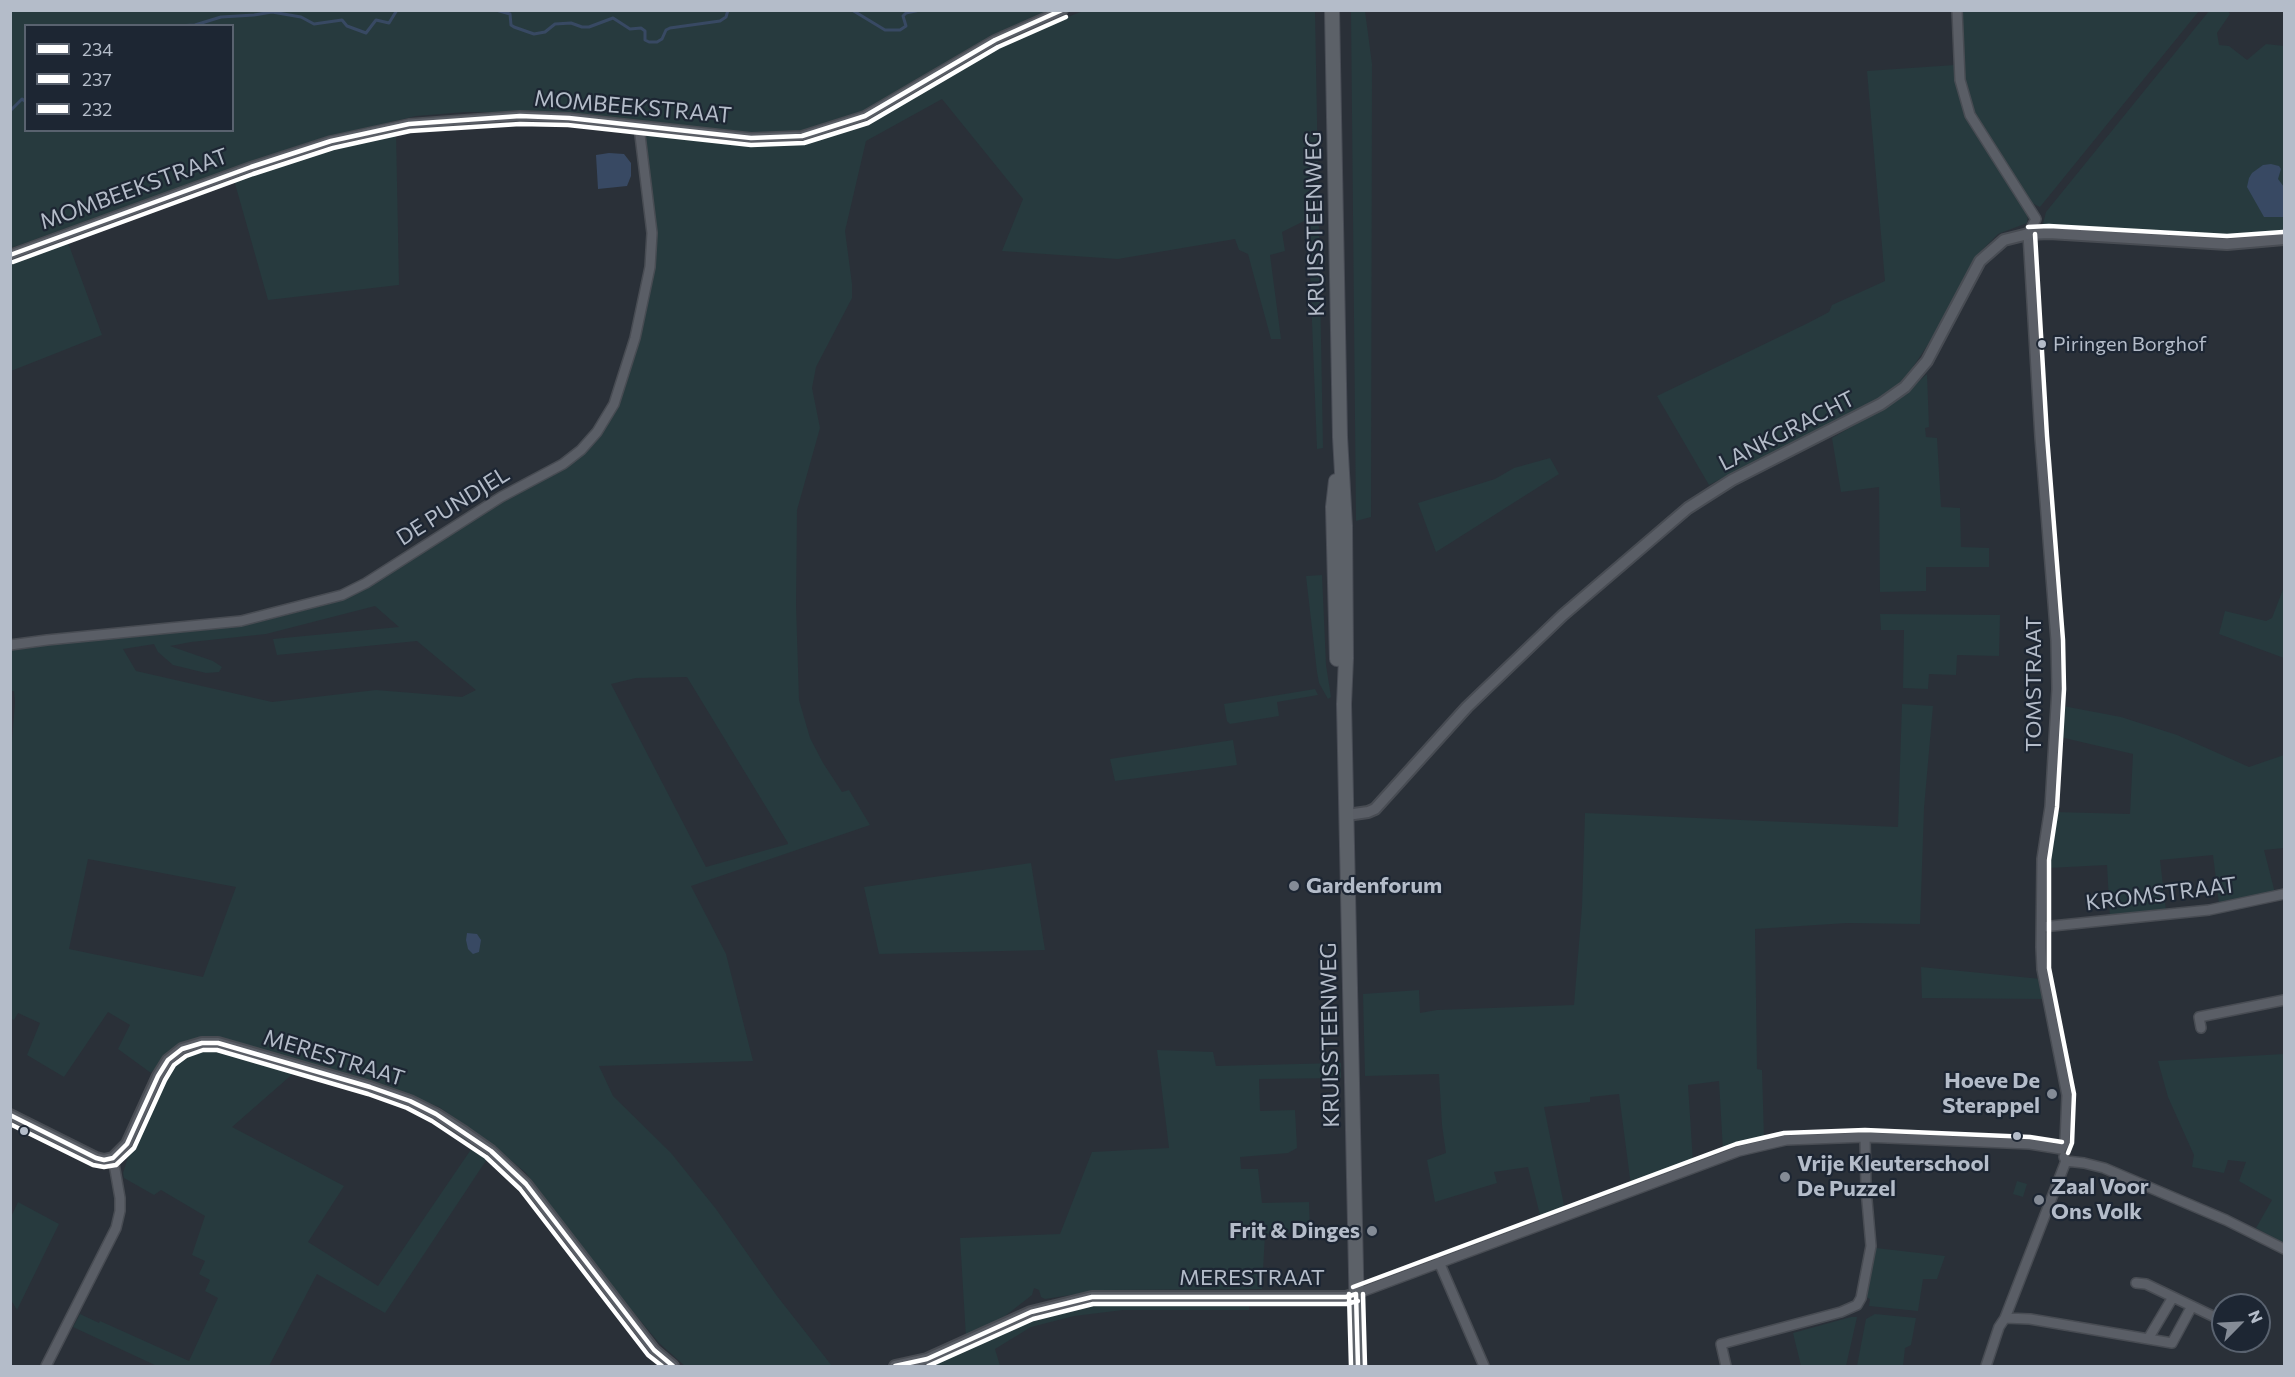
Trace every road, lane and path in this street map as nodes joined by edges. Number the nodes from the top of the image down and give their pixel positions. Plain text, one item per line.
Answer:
1 (1064, 10) edge
2 (1332, 10) edge
3 (1957, 10) edge
4 (639, 127) junction
5 (2028, 234) junction
6 (2284, 238) edge
7 (10, 255) edge
8 (10, 645) edge
9 (1347, 815) junction
10 (2284, 894) edge
11 (2042, 927) junction
12 (2284, 1000) edge
13 (2201, 1028) dead end
14 (10, 1116) edge
15 (1865, 1137) junction
16 (2061, 1149) junction
17 (113, 1158) junction
18 (2066, 1161) junction
19 (2284, 1249) edge
20 (1439, 1262) junction
21 (2136, 1282) dead end
22 (1356, 1294) junction
23 (2173, 1297) junction
24 (2192, 1306) junction
25 (2211, 1315) edge
26 (2005, 1318) junction
27 (2148, 1339) junction
28 (46, 1366) edge
29 (673, 1366) edge
30 (895, 1366) edge
31 (1358, 1366) edge
32 (1484, 1366) edge
33 (1726, 1366) edge
34 (1986, 1366) edge

1 - 4 street, MOMBEEKSTRAAT
2 - 9 main road, KRUISSTEENWEG
3 - 5 street
4 - 7 street, MOMBEEKSTRAAT
4 - 8 street, DE PUNDJEL
5 - 6 street, LANKGRACHT
5 - 9 street, LANKGRACHT
5 - 11 street, TOMSTRAAT
9 - 22 main road, KRUISSTEENWEG
10 - 11 street, KROMSTRAAT
11 - 16 street, TOMSTRAAT
12 - 13 street
14 - 17 street
15 - 16 street, MERESTRAAT
15 - 20 street, MERESTRAAT
15 - 33 street
16 - 18 street
17 - 28 street
17 - 29 street, MERESTRAAT
18 - 19 street
18 - 26 street
20 - 22 street, MERESTRAAT
20 - 32 street
21 - 23 street
22 - 30 street, MERESTRAAT
22 - 31 main road, KRUISSTEENWEG
23 - 24 street
23 - 27 street
24 - 25 street
24 - 27 street
26 - 27 street
26 - 34 street

